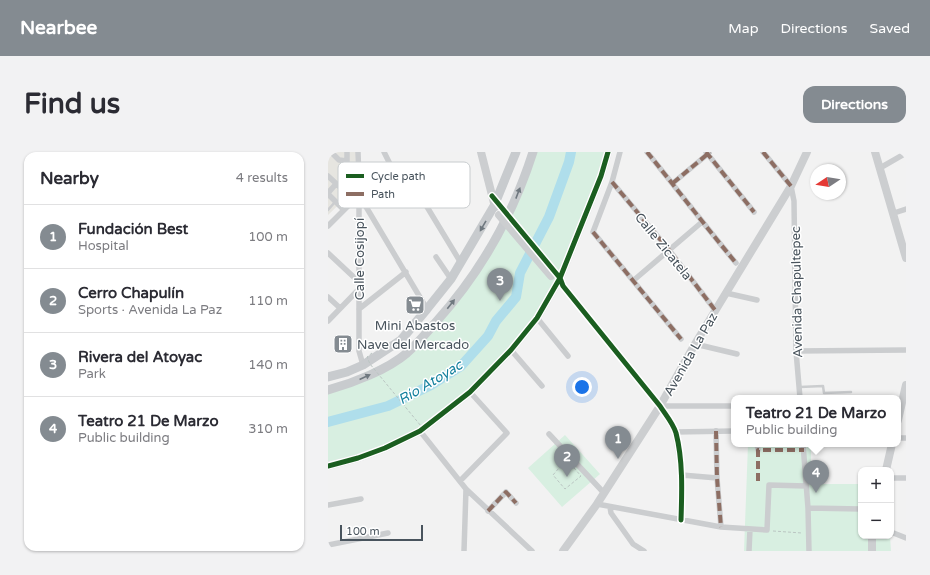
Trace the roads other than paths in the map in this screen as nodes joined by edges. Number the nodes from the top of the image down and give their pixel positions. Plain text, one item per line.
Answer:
1 (331, 152) edge
2 (347, 152) edge
3 (358, 152) edge
4 (384, 152) edge
5 (481, 152) edge
6 (516, 152) edge
7 (532, 152) edge
8 (608, 152) edge
9 (620, 152) edge
10 (646, 152) edge
11 (764, 152) edge
12 (807, 152) edge
13 (874, 152) edge
14 (708, 153) edge
15 (906, 153) edge
16 (347, 161) joint
17 (358, 162) edge
18 (389, 162) edge
19 (880, 168) junction
20 (328, 176) edge
21 (612, 182) junction
22 (673, 183) junction
23 (336, 184) joint
24 (791, 186) junction
25 (328, 193) edge
26 (494, 201) junction
27 (336, 202) joint
28 (359, 208) edge
29 (367, 208) edge
30 (428, 208) edge
31 (906, 209) edge
32 (328, 210) edge
33 (344, 210) edge
34 (754, 212) dead end
35 (894, 213) junction
36 (702, 222) junction
37 (328, 226) edge
38 (669, 250) junction
39 (328, 253) edge
40 (436, 257) dead end
41 (906, 258) edge
42 (461, 263) junction
43 (736, 263) dead end
44 (406, 272) junction
45 (451, 279) junction
46 (634, 280) junction
47 (359, 282) junction
48 (560, 283) junction
49 (359, 289) junction
50 (726, 292) junction
51 (328, 297) edge
52 (757, 300) dead end
53 (340, 308) junction
54 (359, 309) junction
55 (427, 309) junction
56 (715, 310) junction
57 (537, 318) junction
58 (328, 321) edge
59 (681, 339) dead end
60 (695, 344) junction
61 (511, 350) junction
62 (906, 350) edge
63 (796, 351) junction
64 (736, 354) dead end
65 (568, 356) dead end
66 (363, 365) junction
67 (328, 377) edge
68 (906, 385) edge
69 (542, 386) dead end
70 (799, 387) junction
71 (328, 390) edge
72 (470, 392) junction
73 (851, 392) dead end
74 (800, 395) edge
75 (901, 397) edge
76 (660, 406) junction
77 (731, 406) edge
78 (421, 428) junction
79 (716, 431) junction
80 (731, 431) edge
81 (675, 432) junction
82 (549, 434) dead end
83 (803, 447) edge
84 (891, 447) edge
85 (328, 466) edge
86 (887, 467) edge
87 (682, 476) junction
88 (717, 478) junction
89 (894, 478) edge
90 (906, 478) edge
91 (460, 481) junction
92 (806, 486) junction
93 (466, 489) junction
94 (604, 493) junction
95 (361, 499) dead end
96 (516, 503) dead end
97 (596, 504) junction
98 (328, 505) edge
99 (610, 507) junction
100 (808, 508) junction
101 (858, 509) edge
102 (488, 511) junction
103 (681, 520) junction
104 (721, 527) junction
105 (750, 529) junction
106 (388, 533) dead end
107 (894, 533) edge
108 (906, 538) edge
109 (872, 539) edge
110 (328, 545) edge
111 (464, 551) edge
112 (532, 551) edge
113 (563, 551) edge
114 (644, 551) edge
115 (749, 551) edge
116 (809, 551) edge
117 (872, 551) edge

1 - 16 street
2 - 16 street
3 - 17 street, Calle Cosijopí
4 - 18 street
5 - 26 street
6 - 26 main road
71 -> 7 main road
8 - 48 street
9 - 21 street
10 - 22 street
11 - 24 street
12 - 24 street, Avenida La Paz
13 - 19 street
14 - 22 street
14 - 34 street
15 - 19 street
19 - 35 street
20 - 23 street
21 - 38 street, Calle Zicatela
21 - 46 street
22 - 36 street
23 - 25 street
24 - 50 street, Avenida La Paz
24 - 63 street, Avenida Chapultepec
25 - 27 street
26 -> 42 main road
26 - 48 street, bridge
27 - 32 lane
28 - 47 street, Calle Cosijopí
29 - 44 street
30 - 42 street
31 - 35 street
33 - 37 street
35 - 41 street
36 - 38 street
36 - 43 street
38 - 46 street
38 - 56 street, Calle Zicatela
39 - 47 street
40 - 45 street
42 - 45 main road
44 - 54 street
44 - 55 street
45 - 55 main road
46 - 59 street
47 - 49 street, Calle Cosijopí
48 - 57 street
48 - 76 street
49 - 53 street
49 - 54 street, Calle Cosijopí
50 - 52 street
50 - 56 street, Avenida La Paz
51 - 53 street
53 - 58 street
54 - 66 street, Calle Cosijopí
55 - 66 main road
56 - 60 street, Avenida La Paz
57 - 61 street
57 - 65 street
60 - 64 street
60 - 76 street, Avenida La Paz
61 - 69 street
61 - 72 street
62 - 63 street
63 - 70 street, Avenida Chapultepec
66 - 67 main road
68 - 75 street
70 - 73 lane
70 - 74 street, Avenida Chapultepec
72 - 78 street
72 - 91 street
76 - 77 street
76 - 81 street
76 - 94 street, Avenida La Paz
78 - 85 street
78 - 91 street
79 - 80 street
79 - 81 street
79 - 88 street
81 - 87 street
82 - 94 street
83 - 92 street
84 - 86 street
87 - 88 street
87 - 103 street
88 - 104 street
89 - 90 street
91 - 93 street
92 - 100 street
92 - 105 street
93 - 102 street
93 - 111 street
94 - 97 street, Avenida La Paz
95 - 98 street
96 - 102 street
97 - 99 street
97 - 113 street, Avenida La Paz
99 - 103 street
99 - 114 street
100 - 101 street
100 - 116 street
102 - 112 street
103 - 104 street
104 - 105 street
105 - 115 street
106 - 110 street
107 - 108 street
109 - 117 street

